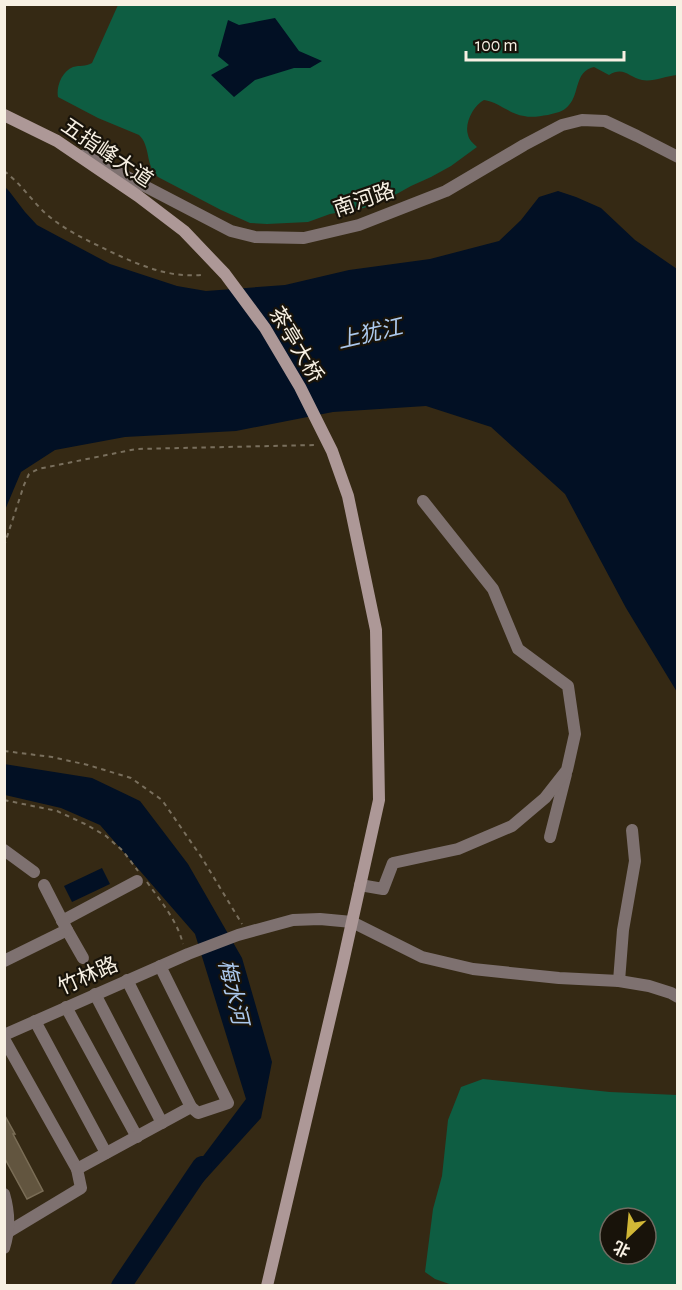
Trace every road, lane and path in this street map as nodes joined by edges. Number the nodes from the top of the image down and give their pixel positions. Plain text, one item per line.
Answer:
1 (4, 114) edge
2 (57, 141) junction
3 (678, 157) edge
4 (4, 171) edge
5 (184, 231) joint
6 (201, 275) dead end
7 (315, 445) dead end
8 (423, 501) dead end
9 (4, 546) edge
10 (4, 751) edge
11 (567, 770) junction
12 (4, 800) edge
13 (632, 830) dead end
14 (550, 837) dead end
15 (4, 850) edge
16 (34, 872) dead end
17 (141, 878) junction
18 (44, 885) dead end
19 (360, 885) junction
20 (352, 922) junction
21 (64, 925) junction
22 (242, 933) junction
23 (187, 954) junction
24 (83, 958) dead end
25 (4, 961) edge
26 (160, 966) junction
27 (127, 981) junction
28 (619, 981) junction
29 (95, 994) junction
30 (678, 996) edge
31 (66, 1007) junction
32 (35, 1021) junction
33 (4, 1037) edge
34 (191, 1107) junction
35 (162, 1123) junction
36 (137, 1137) junction
37 (106, 1153) junction
38 (77, 1169) junction
39 (4, 1194) edge
40 (8, 1232) junction
41 (4, 1248) edge
42 (267, 1286) edge

1 - 2 main road, 五指峰大道
2 - 3 street, 南河路
2 - 5 main road, 五指峰大道
4 - 6 path
5 - 19 main road, 茶亭大桥
7 - 9 path
8 - 11 street
10 - 22 path
11 - 14 street
11 - 19 street
12 - 17 path
13 - 28 street
15 - 16 street
17 - 21 street
17 - 23 path
18 - 21 street
19 - 20 main road, 茶亭大桥
20 - 22 street, 竹林路
20 - 28 street
20 - 42 main road, 茶亭大桥
21 - 24 street
21 - 25 street
22 - 23 street, 竹林路
23 - 26 street, 竹林路
26 - 27 street, 竹林路
26 - 34 street
27 - 29 street, 竹林路
27 - 34 street
28 - 30 street
29 - 31 street, 竹林路
29 - 35 street
31 - 32 street, 竹林路
31 - 36 street
32 - 33 street, 竹林路
32 - 37 street
33 - 38 street
34 - 35 street
35 - 36 street
36 - 37 street
37 - 38 street
38 - 40 street
39 - 40 street
40 - 41 street

